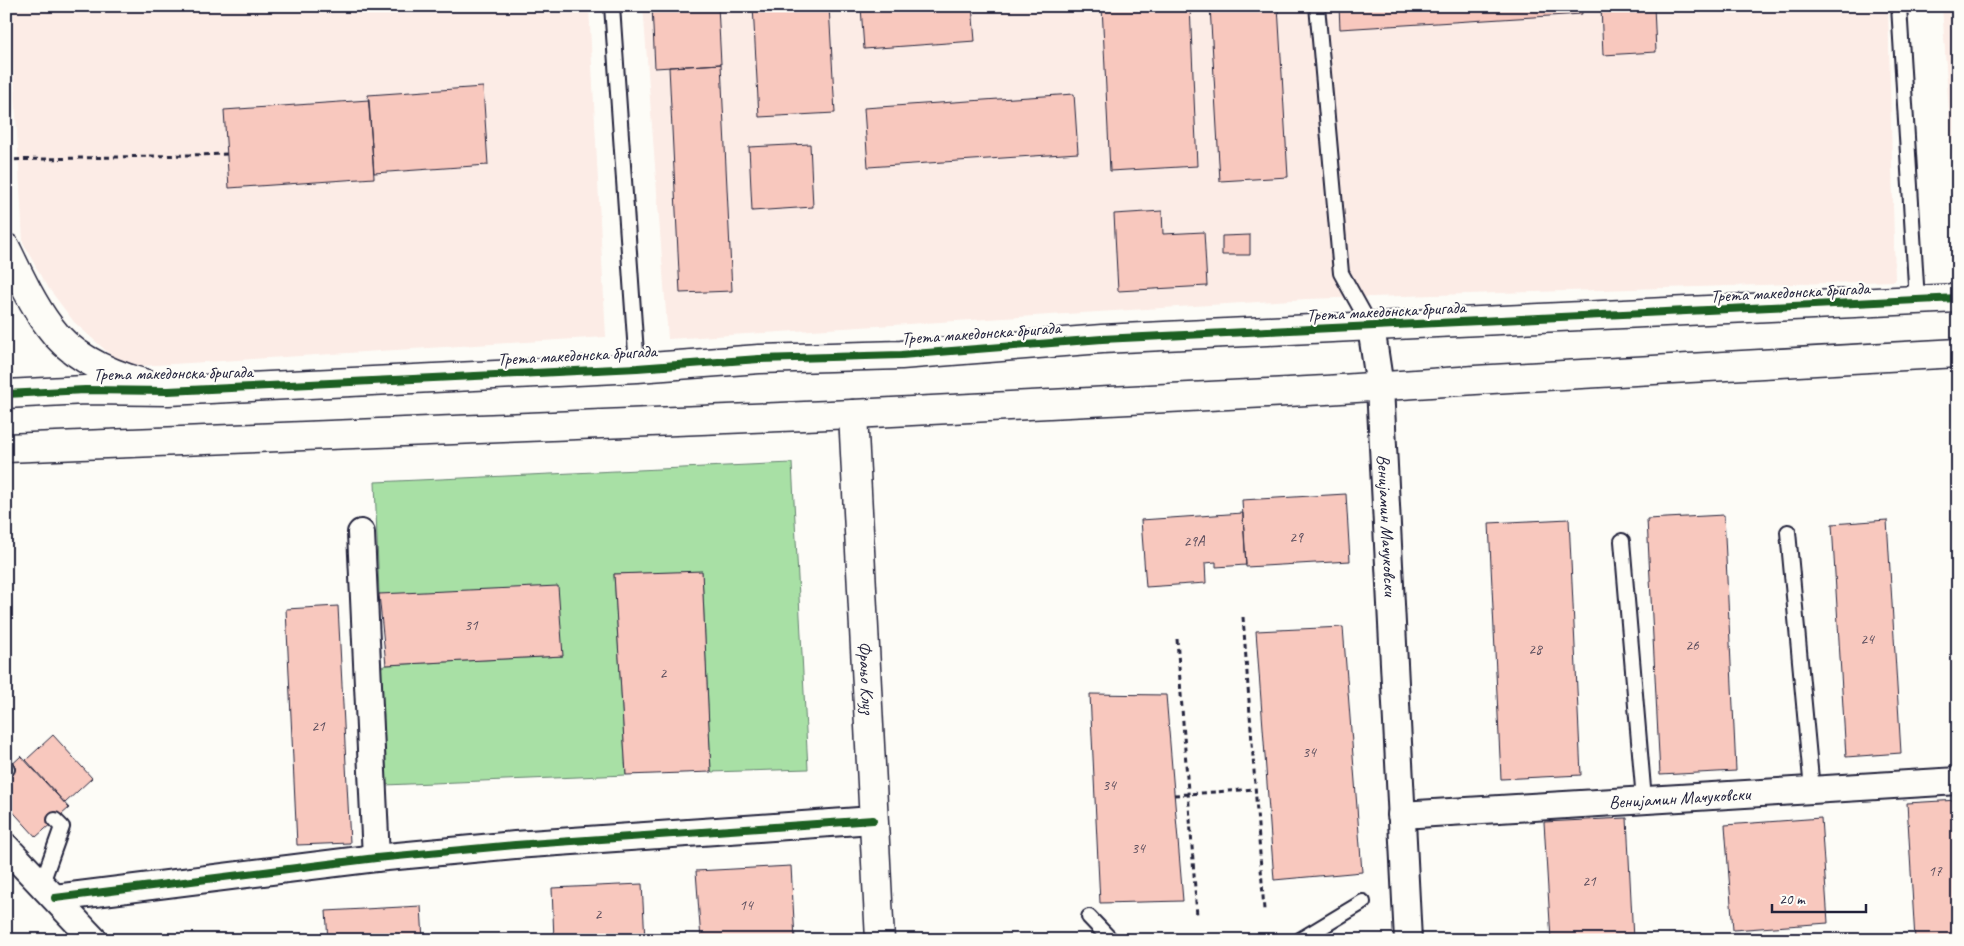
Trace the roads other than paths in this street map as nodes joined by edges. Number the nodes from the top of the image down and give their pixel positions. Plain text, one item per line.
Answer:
1 (612, 6) edge
2 (1317, 6) edge
3 (1899, 6) edge
4 (6, 248) edge
5 (1958, 298) edge
6 (1917, 301) junction
7 (1371, 326) junction
8 (1958, 353) edge
9 (637, 368) junction
10 (1380, 386) junction
11 (168, 391) junction
12 (6, 394) edge
13 (853, 414) junction
14 (6, 448) edge
15 (361, 532) dead end
16 (1788, 532) dead end
17 (1622, 541) dead end
18 (1958, 781) edge
19 (1812, 790) junction
20 (1644, 800) junction
21 (1402, 815) junction
22 (55, 820) dead end
23 (874, 820) junction
24 (6, 847) edge
25 (376, 858) junction
26 (49, 890) junction
27 (1363, 902) dead end
28 (1089, 917) dead end
29 (94, 940) edge
30 (880, 940) edge
31 (1111, 940) edge
32 (1300, 940) edge
33 (1408, 940) edge

1 - 9 lane
2 - 7 lane
3 - 6 lane
4 - 11 street
5 - 6 street, Трета македонска бригада
6 - 7 street, Трета македонска бригада
7 - 9 street, Трета македонска бригада
7 - 10 street, Венијамин Мачуковски
8 - 10 street
9 - 11 street, Трета македонска бригада
10 - 13 street
10 - 21 street, Венијамин Мачуковски
11 - 12 street, Трета македонска бригада
13 - 14 street
13 - 23 street, Фрањо Клуз
15 - 25 street
16 - 19 lane
17 - 20 lane
18 - 19 street, Венијамин Мачуковски
19 - 20 street, Венијамин Мачуковски
20 - 21 street, Венијамин Мачуковски
21 - 33 street, Венијамин Мачуковски
22 - 26 lane
23 - 25 street
23 - 30 street, Фрањо Клуз
24 - 26 street
25 - 26 street
26 - 29 street
27 - 32 lane
28 - 31 lane

